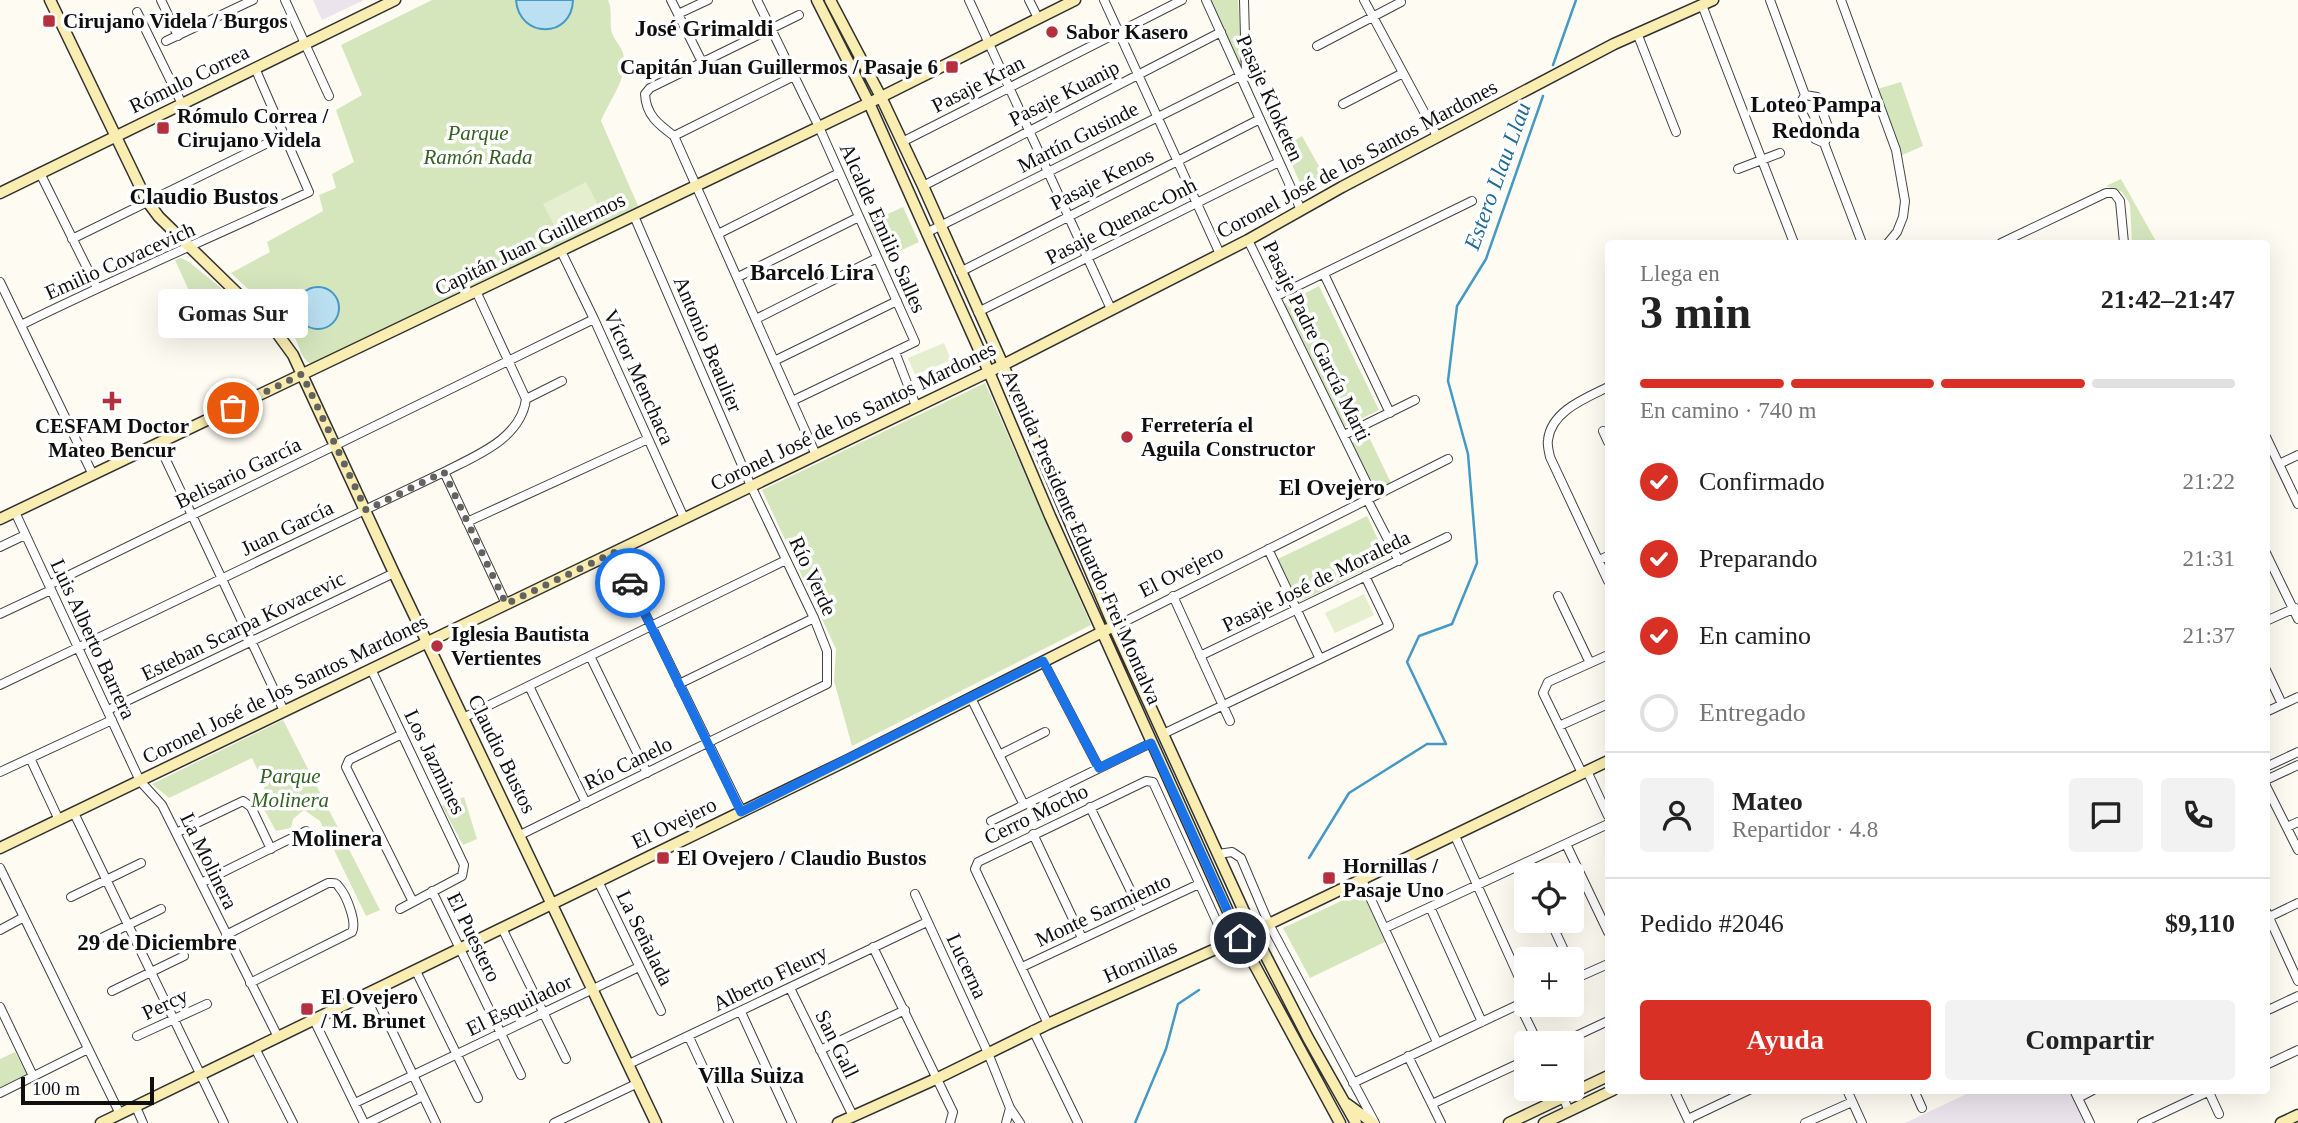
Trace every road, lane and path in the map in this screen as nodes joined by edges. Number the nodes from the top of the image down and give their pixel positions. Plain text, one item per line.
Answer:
1 (50, 0) edge
2 (162, 0) edge
3 (253, 0) edge
4 (285, 0) edge
5 (394, 0) edge
6 (671, 0) edge
7 (708, 0) edge
8 (757, 0) edge
9 (817, 0) edge
10 (830, 0) edge
11 (969, 0) edge
12 (1029, 0) edge
13 (1074, 0) edge
14 (1104, 0) edge
15 (1182, 0) edge
16 (1206, 0) edge
17 (1244, 0) edge
18 (1364, 0) edge
19 (1713, 0) edge
20 (1770, 0) edge
21 (1841, 0) edge
22 (1401, 2) edge
23 (1699, 4) edge
24 (137, 12) dead end
25 (678, 14) junction
26 (799, 15) dead end
27 (1373, 16) junction
28 (1038, 18) junction
29 (771, 29) junction
30 (1119, 32) junction
31 (1221, 32) junction
32 (1637, 33) junction
33 (178, 36) junction
34 (166, 41) dead end
35 (990, 43) junction
36 (305, 44) junction
37 (1317, 46) dead end
38 (702, 61) junction
39 (255, 68) junction
40 (1403, 73) junction
41 (1243, 74) junction
42 (1138, 75) junction
43 (794, 76) junction
44 (1010, 87) junction
45 (1805, 95) junction
46 (329, 96) dead end
47 (881, 97) junction
48 (869, 103) junction
49 (181, 104) junction
50 (1343, 104) dead end
51 (1158, 117) junction
52 (1260, 119) junction
53 (819, 128) junction
54 (1029, 131) junction
55 (1676, 132) dead end
56 (284, 135) junction
57 (117, 136) junction
58 (674, 136) junction
59 (1437, 136) junction
60 (902, 142) junction
61 (1824, 142) junction
62 (1780, 153) dead end
63 (1761, 159) junction
64 (1177, 160) junction
65 (1279, 162) junction
66 (1738, 169) dead end
67 (1048, 172) junction
68 (40, 173) junction
69 (839, 173) junction
70 (696, 186) junction
71 (923, 186) junction
72 (0, 193) edge
73 (147, 201) junction
74 (1472, 201) dead end
75 (1197, 202) junction
76 (1301, 211) junction
77 (1068, 215) junction
78 (634, 216) junction
79 (859, 217) junction
80 (939, 226) junction
81 (926, 233) junction
82 (718, 234) junction
83 (72, 239) junction
84 (1248, 240) junction
85 (1793, 240) edge
86 (1861, 240) edge
87 (1890, 240) edge
88 (2007, 240) edge
89 (2124, 240) edge
90 (191, 248) junction
91 (561, 251) junction
92 (1220, 254) junction
93 (1087, 256) junction
94 (877, 258) junction
95 (960, 272) junction
96 (1324, 274) junction
97 (738, 277) junction
98 (0, 282) edge
99 (97, 288) junction
100 (476, 291) junction
101 (1277, 296) junction
102 (897, 301) junction
103 (1111, 309) junction
104 (978, 313) junction
105 (594, 319) junction
106 (756, 319) junction
107 (21, 325) junction
108 (895, 352) junction
109 (509, 359) junction
110 (775, 361) junction
111 (1003, 365) junction
112 (989, 372) junction
113 (302, 374) junction
114 (562, 381) dead end
115 (1605, 389) edge
116 (526, 399) junction
117 (1415, 400) dead end
118 (792, 401) junction
119 (916, 406) junction
120 (1390, 413) junction
121 (1603, 430) dead end
122 (1344, 435) junction
123 (1605, 435) edge
124 (648, 439) junction
125 (158, 443) junction
126 (335, 445) junction
127 (2270, 454) edge
128 (816, 455) junction
129 (2298, 455) edge
130 (1448, 459) dead end
131 (2279, 464) junction
132 (444, 472) junction
133 (93, 475) junction
134 (751, 486) junction
135 (1370, 498) junction
136 (2298, 504) edge
137 (366, 510) junction
138 (15, 512) junction
139 (192, 515) junction
140 (684, 518) junction
141 (0, 519) edge
142 (467, 522) junction
143 (25, 535) junction
144 (1447, 537) dead end
145 (0, 547) edge
146 (1268, 548) junction
147 (615, 552) junction
148 (1605, 557) edge
149 (786, 560) junction
150 (1598, 560) junction
151 (1399, 561) junction
152 (2270, 567) edge
153 (394, 573) junction
154 (1605, 575) edge
155 (1365, 576) junction
156 (222, 579) junction
157 (50, 587) junction
158 (1173, 596) junction
159 (1558, 596) dead end
160 (506, 604) junction
161 (1296, 608) junction
162 (2296, 608) edge
163 (0, 614) edge
164 (814, 618) junction
165 (2270, 619) edge
166 (2298, 619) edge
167 (651, 626) junction
168 (1114, 627) junction
169 (1102, 632) junction
170 (251, 641) junction
171 (427, 642) junction
172 (79, 648) junction
173 (590, 656) junction
174 (1200, 656) junction
175 (1605, 656) edge
176 (1320, 659) junction
177 (1043, 661) junction
178 (1590, 663) junction
179 (370, 669) junction
180 (2270, 678) edge
181 (679, 684) junction
182 (827, 684) joint
183 (0, 685) edge
184 (529, 686) junction
185 (2298, 697) edge
186 (971, 698) junction
187 (2282, 704) junction
188 (1223, 705) junction
189 (1605, 705) edge
190 (108, 710) junction
191 (2270, 710) edge
192 (284, 711) junction
193 (463, 718) junction
194 (112, 720) junction
195 (1230, 721) dead end
196 (1559, 726) junction
197 (1045, 732) dead end
198 (402, 734) junction
199 (1163, 734) junction
200 (708, 743) junction
201 (1151, 743) junction
202 (2298, 752) edge
203 (999, 755) junction
204 (30, 758) junction
205 (1605, 762) edge
206 (2270, 765) edge
207 (2298, 765) edge
208 (1099, 768) junction
209 (0, 772) edge
210 (1585, 772) junction
211 (647, 773) junction
212 (140, 780) junction
213 (2270, 781) edge
214 (2270, 791) edge
215 (586, 803) junction
216 (1024, 805) junction
217 (1090, 807) junction
218 (1605, 810) edge
219 (741, 812) junction
220 (74, 813) junction
221 (59, 820) junction
222 (990, 821) dead end
223 (2298, 822) edge
224 (1605, 825) edge
225 (2287, 827) junction
226 (306, 831) dead end
227 (176, 833) junction
228 (1033, 834) junction
229 (520, 835) junction
230 (1455, 835) junction
231 (1566, 844) junction
232 (0, 848) edge
233 (271, 849) junction
234 (2298, 850) edge
235 (1218, 853) junction
236 (141, 863) dead end
237 (1525, 863) edge
238 (0, 868) edge
239 (1514, 868) edge
240 (106, 880) junction
241 (1362, 880) junction
242 (598, 881) junction
243 (201, 883) junction
244 (1199, 884) junction
245 (1477, 885) junction
246 (432, 891) junction
247 (915, 894) dead end
248 (71, 897) dead end
249 (413, 902) junction
250 (2298, 903) edge
251 (553, 904) junction
252 (1430, 907) junction
253 (161, 909) dead end
254 (400, 909) dead end
255 (1140, 910) junction
256 (2270, 913) edge
257 (24, 917) junction
258 (2270, 918) edge
259 (927, 922) junction
260 (128, 924) junction
261 (1269, 924) junction
262 (1605, 926) edge
263 (502, 928) junction
264 (1385, 928) junction
265 (0, 930) edge
266 (1253, 931) junction
267 (226, 935) junction
268 (1082, 938) junction
269 (1240, 938) junction
270 (89, 944) dead end
271 (1227, 944) junction
272 (873, 947) junction
273 (460, 949) junction
274 (184, 956) dead end
275 (1605, 965) edge
276 (1514, 966) edge
277 (639, 967) junction
278 (1022, 967) junction
279 (416, 971) junction
280 (151, 972) junction
281 (1584, 975) edge
282 (2298, 981) edge
283 (250, 983) junction
284 (790, 988) junction
285 (593, 989) junction
286 (112, 991) dead end
287 (373, 991) junction
288 (2298, 996) edge
289 (207, 1004) dead end
290 (1514, 1006) edge
291 (0, 1007) edge
292 (2270, 1009) edge
293 (905, 1010) junction
294 (660, 1011) dead end
295 (741, 1012) junction
296 (544, 1013) junction
297 (174, 1019) junction
298 (314, 1020) junction
299 (1482, 1022) junction
300 (1605, 1022) edge
301 (1048, 1024) junction
302 (1033, 1030) junction
303 (1584, 1032) edge
304 (501, 1033) junction
305 (137, 1036) dead end
306 (278, 1037) junction
307 (689, 1037) junction
308 (1437, 1042) junction
309 (256, 1048) junction
310 (88, 1049) junction
311 (820, 1050) junction
312 (2298, 1050) edge
313 (988, 1053) junction
314 (457, 1054) junction
315 (1408, 1056) junction
316 (566, 1059) dead end
317 (2270, 1063) edge
318 (629, 1065) junction
319 (1514, 1066) edge
320 (201, 1075) junction
321 (413, 1075) junction
322 (521, 1075) dead end
323 (33, 1076) junction
324 (1605, 1077) edge
325 (938, 1078) junction
326 (638, 1083) junction
327 (1353, 1083) junction
328 (1584, 1085) edge
329 (0, 1093) edge
330 (1605, 1094) edge
331 (1676, 1094) edge
332 (1741, 1094) edge
333 (1849, 1094) edge
334 (1915, 1094) edge
335 (2076, 1094) edge
336 (2204, 1094) edge
337 (2211, 1094) edge
338 (423, 1097) junction
339 (478, 1098) dead end
340 (1344, 1101) junction
341 (1547, 1101) edge
342 (1565, 1101) edge
343 (1852, 1102) junction
344 (355, 1103) junction
345 (1432, 1104) junction
346 (135, 1107) junction
347 (1010, 1108) junction
348 (1922, 1108) dead end
349 (1569, 1111) junction
350 (120, 1114) junction
351 (2219, 1114) dead end
352 (2298, 1115) edge
353 (853, 1116) junction
354 (1689, 1121) edge
355 (101, 1123) edge
356 (143, 1123) edge
357 (223, 1123) edge
358 (293, 1123) edge
359 (366, 1123) edge
360 (436, 1123) edge
361 (554, 1123) edge
362 (656, 1123) edge
363 (729, 1123) edge
364 (792, 1123) edge
365 (838, 1123) edge
366 (950, 1123) edge
367 (1006, 1123) edge
368 (1020, 1123) edge
369 (1078, 1123) edge
370 (1340, 1123) edge
371 (1356, 1123) edge
372 (1374, 1123) edge
373 (1441, 1123) edge
374 (1509, 1123) edge
375 (1544, 1123) edge
376 (1805, 1123) edge
377 (1862, 1123) edge
378 (2090, 1123) edge
379 (2142, 1123) edge
380 (2281, 1123) edge

1 - 57 street, Claudio Bustos
2 - 33 street
3 - 33 street
4 - 36 street
5 - 36 street, Rómulo Correa
6 - 25 street
7 - 25 street
8 - 29 street, Alcalde Emilio Salles
9 - 48 street, Avenida Presidente Eduardo Frei Montalva
10 - 47 street, Avenida Presidente Eduardo Frei Montalva
11 - 35 street
12 - 28 street
13 - 28 street, Capitán Juan Guillermos
14 - 30 street
15 - 30 street, Pasaje Kran
16 - 31 street, Pasaje Kloketen
17 - 41 street
18 - 27 street
19 - 23 street, Coronel José de los Santos Mardones
20 - 45 street
21 - 87 street
22 - 27 street
23 - 32 street, Coronel José de los Santos Mardones
23 - 63 street
24 - 49 street
25 - 38 street
26 - 29 street
27 - 37 street
27 - 40 street
28 - 35 street, Capitán Juan Guillermos
29 - 38 street
29 - 43 street, Alcalde Emilio Salles
30 - 42 street
30 - 44 street, Pasaje Kran
31 - 41 street, Pasaje Kloketen
31 - 42 street, Pasaje Kuanip
32 - 55 street
32 - 59 street, Coronel José de los Santos Mardones
33 - 34 street
35 - 44 street
35 - 47 street, Capitán Juan Guillermos
36 - 39 street, Rómulo Correa
36 - 46 street
38 - 58 street
39 - 49 street, Rómulo Correa
39 - 56 street
40 - 50 street
40 - 59 street
41 - 51 street, Martín Gusinde
41 - 52 street, Pasaje Kloketen
42 - 51 street
42 - 54 street, Pasaje Kuanip
43 - 53 street, Alcalde Emilio Salles
43 - 58 street
44 - 54 street
44 - 60 street, Pasaje Kran
45 - 61 street
45 - 61 street
47 - 48 street, Capitán Juan Guillermos
47 - 60 street, Avenida Presidente Eduardo Frei Montalva
48 - 53 street, Capitán Juan Guillermos
48 - 81 street, Avenida Presidente Eduardo Frei Montalva
49 - 57 street, Rómulo Correa
51 - 64 street
51 - 67 street, Martín Gusinde
52 - 64 street, Pasaje Kenos
52 - 65 street, Pasaje Kloketen
53 - 69 street, Alcalde Emilio Salles
53 - 70 street, Capitán Juan Guillermos
54 - 67 street
54 - 71 street, Pasaje Kuanip
56 - 73 street
56 - 90 street, Emilio Covacevich
57 - 68 street, Rómulo Correa
57 - 73 street, Claudio Bustos
58 - 70 street
59 - 76 street, Coronel José de los Santos Mardones
60 - 71 street, Avenida Presidente Eduardo Frei Montalva
61 - 86 street
62 - 63 street
63 - 66 street
63 - 85 street
64 - 75 street
64 - 77 street, Pasaje Kenos
65 - 75 street, Pasaje Quenac-Onh
65 - 76 street, Pasaje Kloketen
67 - 77 street
67 - 80 street, Martín Gusinde
68 - 72 street, Rómulo Correa
68 - 83 street
69 - 79 street, Alcalde Emilio Salles
69 - 82 street
70 - 78 street, Capitán Juan Guillermos
70 - 82 street
71 - 80 street, Avenida Presidente Eduardo Frei Montalva
73 - 83 street
73 - 90 street, Claudio Bustos
74 - 96 street
75 - 92 street
75 - 93 street, Pasaje Quenac-Onh
76 - 84 street, Coronel José de los Santos Mardones
77 - 93 street
77 - 95 street, Pasaje Kenos
78 - 91 street, Capitán Juan Guillermos
78 - 134 street, Antonio Beaulier
79 - 94 street, Alcalde Emilio Salles
79 - 97 street
80 - 81 street, Martín Gusinde
80 - 95 street, Avenida Presidente Eduardo Frei Montalva
81 - 112 street, Avenida Presidente Eduardo Frei Montalva
82 - 97 street
83 - 99 street
84 - 92 street, Coronel José de los Santos Mardones
84 - 101 street, Pasaje Padre García Marti
88 - 89 street
90 - 99 street, Emilio Covacevich
90 - 113 street, Claudio Bustos
91 - 100 street, Capitán Juan Guillermos
91 - 105 street, Víctor Menchaca
92 - 103 street, Coronel José de los Santos Mardones
93 - 103 street
93 - 104 street, Pasaje Quenac-Onh
94 - 102 street, Alcalde Emilio Salles
94 - 106 street
95 - 104 street, Avenida Presidente Eduardo Frei Montalva
96 - 101 street
96 - 120 street
97 - 106 street
98 - 107 street
99 - 107 street, Emilio Covacevich
100 - 109 street
100 - 113 street, Capitán Juan Guillermos
101 - 122 street, Pasaje Padre García Marti
102 - 108 street, Alcalde Emilio Salles
102 - 110 street
103 - 111 street, Coronel José de los Santos Mardones
104 - 111 street, Avenida Presidente Eduardo Frei Montalva
105 - 109 street, Belisario García
105 - 124 street, Víctor Menchaca
106 - 110 street
107 - 133 street
108 - 118 street
108 - 119 street
109 - 116 street
109 - 126 street, Belisario García
110 - 118 street
111 - 112 street, Coronel José de los Santos Mardones
111 - 168 street, Avenida Presidente Eduardo Frei Montalva
112 - 119 street, Coronel José de los Santos Mardones
112 - 169 street, Avenida Presidente Eduardo Frei Montalva
113 - 125 street, Capitán Juan Guillermos
113 - 126 street, Claudio Bustos
114 - 116 street
115 - 150 street
116 - 132 street, Juan García
117 - 120 street
118 - 128 street
119 - 128 street, Coronel José de los Santos Mardones
120 - 122 street
121 - 123 street
122 - 135 street, Pasaje Padre García Marti
124 - 140 street, Víctor Menchaca
124 - 142 street
125 - 133 street, Capitán Juan Guillermos
125 - 139 street
126 - 137 street, Claudio Bustos
126 - 139 street, Belisario García
127 - 131 street
128 - 134 street, Coronel José de los Santos Mardones
129 - 131 street
130 - 135 street, El Ovejero
131 - 136 street
132 - 137 street, Juan García
132 - 142 street
133 - 138 street, Capitán Juan Guillermos
134 - 140 street, Coronel José de los Santos Mardones
134 - 149 street, Río Verde
135 - 146 street, El Ovejero
135 - 151 street, Pasaje Padre García Marti
137 - 153 street, Claudio Bustos
137 - 156 street, Juan García
138 - 141 street, Capitán Juan Guillermos
138 - 143 street, Luis Alberto Barrera
139 - 156 street
139 - 157 street, Belisario García
140 - 147 street, Coronel José de los Santos Mardones
142 - 160 street
143 - 145 street
143 - 157 street, Luis Alberto Barrera
144 - 151 street, Pasaje José de Moraleda
146 - 158 street, El Ovejero
146 - 161 street
147 - 160 street, Coronel José de los Santos Mardones
147 - 167 street
148 - 150 street
149 - 164 street, Río Verde
149 - 167 street
150 - 154 street
151 - 155 street, Pasaje José de Moraleda
152 - 162 street
153 - 170 street, Esteban Scarpa Kovacevic
153 - 171 street, Claudio Bustos
155 - 161 street, Pasaje José de Moraleda
155 - 176 street
156 - 170 street
156 - 172 street, Juan García
157 - 163 street, Belisario García
157 - 172 street, Luis Alberto Barrera
158 - 168 street, El Ovejero
158 - 174 street
159 - 178 street
160 - 171 street, Coronel José de los Santos Mardones
161 - 174 street, Pasaje José de Moraleda
161 - 176 street
162 - 165 street
162 - 166 street
164 - 181 street
164 - 182 street, Río Verde
167 - 173 street
167 - 181 street
168 - 169 street, El Ovejero
168 - 199 street, Avenida Presidente Eduardo Frei Montalva
169 - 177 street, El Ovejero
169 - 201 street, Avenida Presidente Eduardo Frei Montalva
170 - 190 street, Esteban Scarpa Kovacevic
170 - 192 street
171 - 179 street, Coronel José de los Santos Mardones
171 - 193 street, Claudio Bustos
172 - 183 street, Juan García
172 - 190 street, Luis Alberto Barrera
173 - 184 street
173 - 211 street
174 - 188 street
175 - 178 street
176 - 188 street
177 - 186 street, El Ovejero
177 - 208 street
178 - 196 street
179 - 192 street, Coronel José de los Santos Mardones
179 - 198 street, Los Jazmines
180 - 187 street
181 - 200 street
182 - 200 street, Río Canelo
184 - 193 street
184 - 215 street
185 - 187 street
186 - 203 street
186 - 219 street, El Ovejero
187 - 191 street
188 - 195 street
188 - 199 street
189 - 196 street
190 - 194 street, Luis Alberto Barrera
192 - 212 street, Coronel José de los Santos Mardones
193 - 229 street, Claudio Bustos
194 - 204 street
194 - 212 street, Luis Alberto Barrera
196 - 210 street
197 - 203 street
198 - 246 street, Los Jazmines
198 - 249 street
199 - 235 street, Avenida Presidente Eduardo Frei Montalva
200 - 211 street, Río Canelo
200 - 219 street
201 - 208 street
201 - 269 street, Avenida Presidente Eduardo Frei Montalva
202 - 206 street
203 - 216 street
204 - 209 street
204 - 221 street
205 - 210 street, Hornillas
207 - 213 street
208 - 216 street
210 - 218 street
210 - 230 street, Hornillas
211 - 215 street, Río Canelo
212 - 220 street, Coronel José de los Santos Mardones
212 - 227 street, La Molinera
214 - 225 street
215 - 229 street, Río Canelo
216 - 222 street
217 - 228 street, Cerro Mocho
217 - 244 street, Cerro Mocho
217 - 255 street
219 - 242 street, El Ovejero
220 - 221 street, Coronel José de los Santos Mardones
220 - 240 street
221 - 232 street, Coronel José de los Santos Mardones
223 - 225 street
224 - 231 street
225 - 234 street
226 - 233 street
227 - 233 street
227 - 243 street, La Molinera
228 - 268 street
228 - 278 street, Cerro Mocho
229 - 251 street, Claudio Bustos
230 - 241 street, Hornillas
230 - 245 street
231 - 237 street
231 - 262 street
233 - 243 street
235 - 261 street
235 - 266 street, Avenida Presidente Eduardo Frei Montalva
236 - 240 street
238 - 257 street
239 - 245 street
240 - 248 street
240 - 260 street
241 - 261 street, Hornillas
241 - 264 street
242 - 251 street, El Ovejero
242 - 277 street, La Señalada
243 - 267 street, La Molinera
244 - 255 street, Monte Sarmiento
244 - 271 street
245 - 252 street
245 - 276 street
246 - 249 street
246 - 273 street, El Puestero
247 - 259 street, Lucerna
249 - 254 street
250 - 256 street
251 - 263 street, El Ovejero
251 - 285 street, Claudio Bustos
252 - 264 street
252 - 299 street
253 - 260 street
255 - 268 street, Monte Sarmiento
257 - 265 street
257 - 310 street
258 - 282 street
259 - 272 street, Alberto Fleury
259 - 313 street, Lucerna
260 - 270 street
260 - 280 street
261 - 266 street, Hornillas
261 - 327 street
263 - 273 street, El Ovejero
263 - 296 street
264 - 308 street
266 - 269 street, Hornillas
266 - 340 street, Avenida Presidente Eduardo Frei Montalva
267 - 283 street, La Molinera
267 - 283 street
268 - 278 street, Monte Sarmiento
269 - 271 street, Hornillas
269 - 370 street, Avenida Presidente Eduardo Frei Montalva
271 - 301 street, Hornillas
272 - 284 street, Alberto Fleury
272 - 293 street
273 - 279 street, El Ovejero
273 - 304 street, El Puestero
274 - 280 street
275 - 281 street
277 - 285 street, El Esquilador
277 - 294 street, La Señalada
278 - 301 street
279 - 287 street, El Ovejero
279 - 314 street
280 - 286 street
280 - 297 street
283 - 306 street, La Molinera
284 - 295 street, Alberto Fleury
284 - 311 street, San Gall
285 - 296 street, El Esquilador
285 - 318 street, Claudio Bustos
287 - 298 street, El Ovejero
287 - 321 street
288 - 292 street
289 - 297 street, Percy
290 - 299 street
291 - 323 street
293 - 311 street
293 - 325 street
295 - 307 street, Alberto Fleury
295 - 364 street
296 - 304 street, El Esquilador
296 - 316 street
297 - 305 street, Percy
297 - 320 street
298 - 306 street, El Ovejero
298 - 344 street
299 - 308 street
300 - 303 street
301 - 302 street, Hornillas
302 - 313 street, Hornillas
302 - 369 street
304 - 314 street, El Esquilador
304 - 322 street, El Puestero
306 - 309 street, El Ovejero
307 - 318 street, Alberto Fleury
307 - 363 street
308 - 315 street
309 - 320 street, El Ovejero
309 - 358 street
310 - 323 street
310 - 350 street
311 - 353 street, San Gall
312 - 317 street
313 - 325 street, Hornillas
313 - 347 street, Lucerna
314 - 321 street, El Esquilador
314 - 339 street
315 - 327 street
315 - 345 street
318 - 326 street, Claudio Bustos
319 - 345 street
320 - 346 street, El Ovejero
320 - 357 street
321 - 338 street
321 - 344 street, El Esquilador
323 - 329 street
324 - 328 street
325 - 353 street, Hornillas
325 - 366 street
326 - 361 street
326 - 362 street, Claudio Bustos
327 - 372 street
330 - 349 street
331 - 354 street
332 - 354 street
333 - 343 street
334 - 348 street
335 - 378 street
336 - 379 street
337 - 351 street
338 - 359 street
338 - 360 street
340 - 371 street, Avenida Presidente Eduardo Frei Montalva
340 - 372 street
341 - 374 street
342 - 349 street
343 - 376 street
343 - 377 street
344 - 359 street
345 - 373 street
346 - 350 street, El Ovejero
346 - 356 street
347 - 367 street
347 - 368 street, Lucerna
349 - 375 street
350 - 355 street, El Ovejero
352 - 380 street
353 - 365 street, Hornillas

